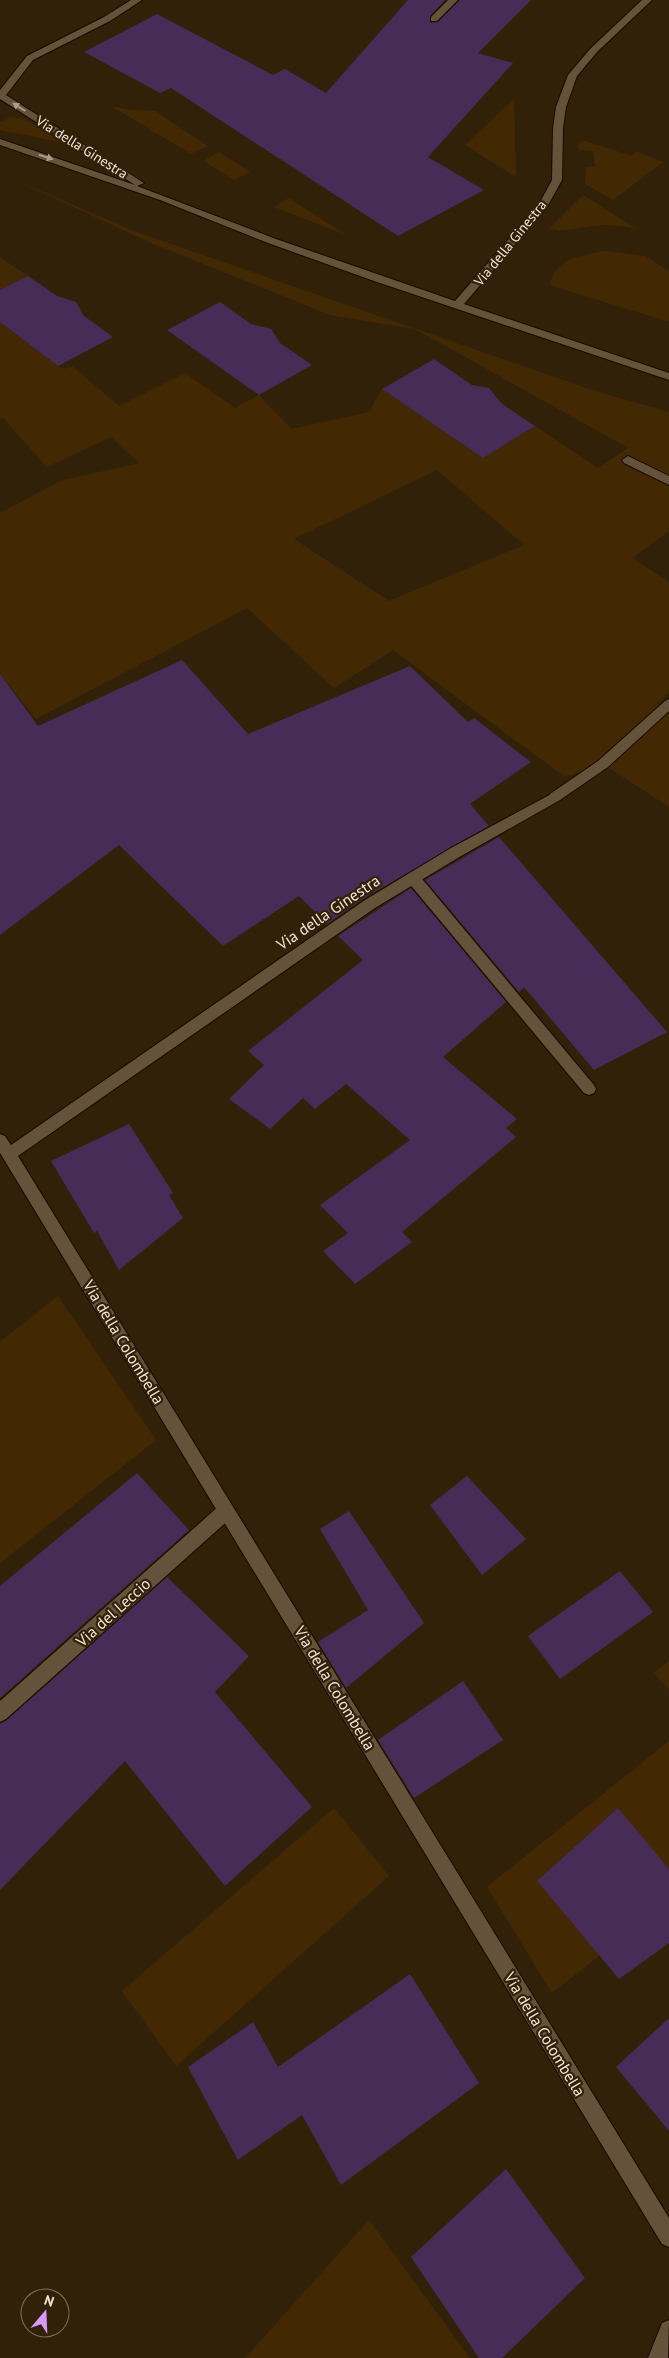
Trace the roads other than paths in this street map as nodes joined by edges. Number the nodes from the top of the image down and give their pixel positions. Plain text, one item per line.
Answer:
1 (137, 0) edge
2 (453, 0) edge
3 (648, 0) edge
4 (434, 19) dead end
5 (0, 96) edge
6 (0, 142) edge
7 (164, 198) junction
8 (457, 306) junction
9 (669, 377) edge
10 (628, 460) dead end
11 (669, 481) edge
12 (669, 704) edge
13 (413, 878) junction
14 (589, 1089) dead end
15 (3, 1151) edge
16 (226, 1512) junction
17 (0, 1713) edge
18 (669, 2237) edge
19 (669, 2330) edge
20 (658, 2358) edge

1 - 5 street, Via della Ginestra
2 - 4 street
3 - 8 street, Via della Ginestra
7 -> 5 street, Via della Ginestra
6 -> 7 street, Via della Ginestra
7 - 8 street, Via della Ginestra
8 - 9 street, Via della Ginestra
10 - 11 street
12 - 13 street, Via della Ginestra
13 - 14 street
13 - 15 street, Via della Ginestra
15 - 16 street, Via della Colombella
16 - 17 street, Via del Leccio
16 - 18 street, Via della Colombella
19 - 20 street

